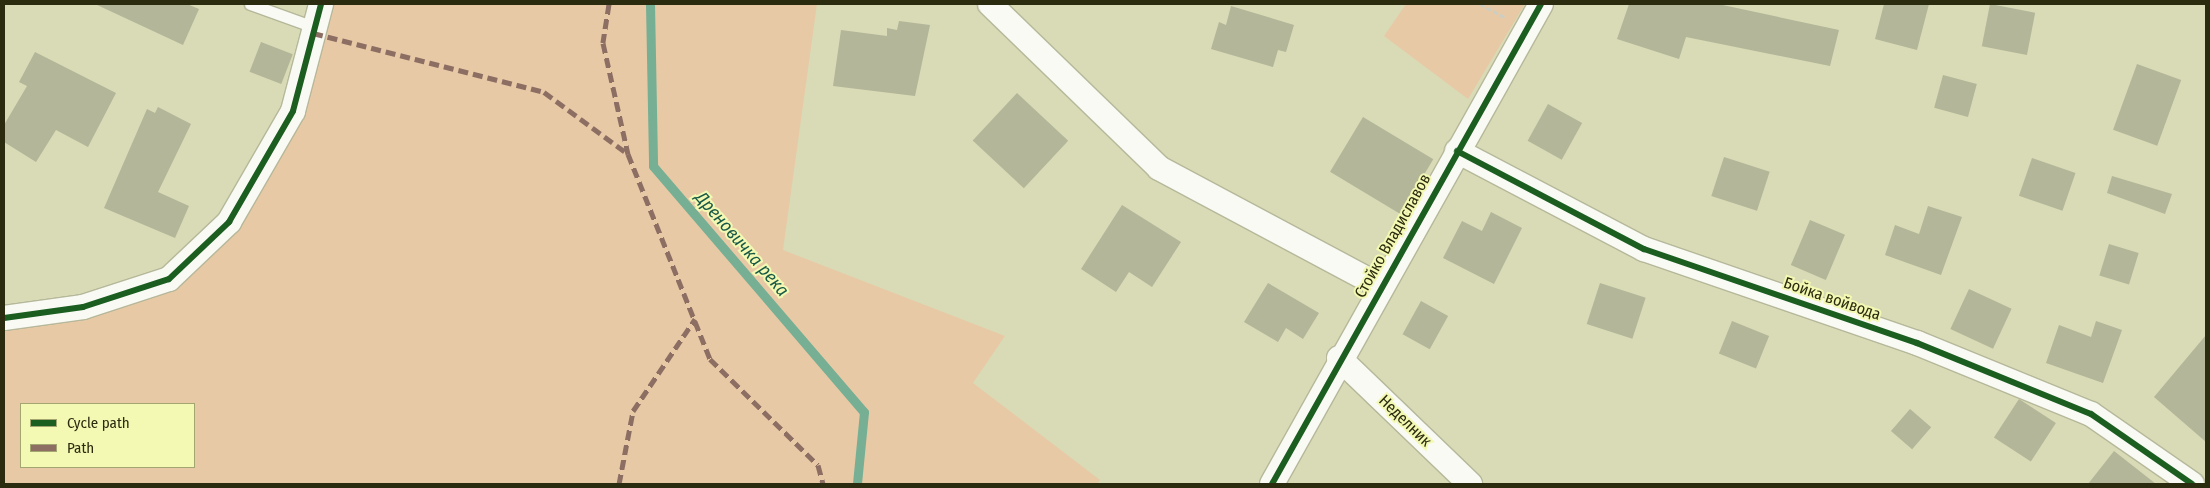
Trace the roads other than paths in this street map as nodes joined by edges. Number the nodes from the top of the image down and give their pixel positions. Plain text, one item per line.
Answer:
1 (250, 4) edge
2 (321, 4) edge
3 (990, 4) edge
4 (1541, 4) edge
5 (314, 27) junction
6 (1457, 151) junction
7 (1380, 286) junction
8 (4, 318) edge
9 (1340, 358) junction
10 (1272, 484) edge
11 (1470, 484) edge
12 (2192, 484) edge

1 - 5 lane
2 - 5 street
3 - 7 street, Стойко Владиславов
4 - 6 street, Стойко Владиславов
5 - 8 street
6 - 7 street, Стойко Владиславов
6 - 12 street, Бойка войвода
7 - 9 street, Стойко Владиславов
9 - 10 street, Стойко Владиславов
9 - 11 street, Неделник

